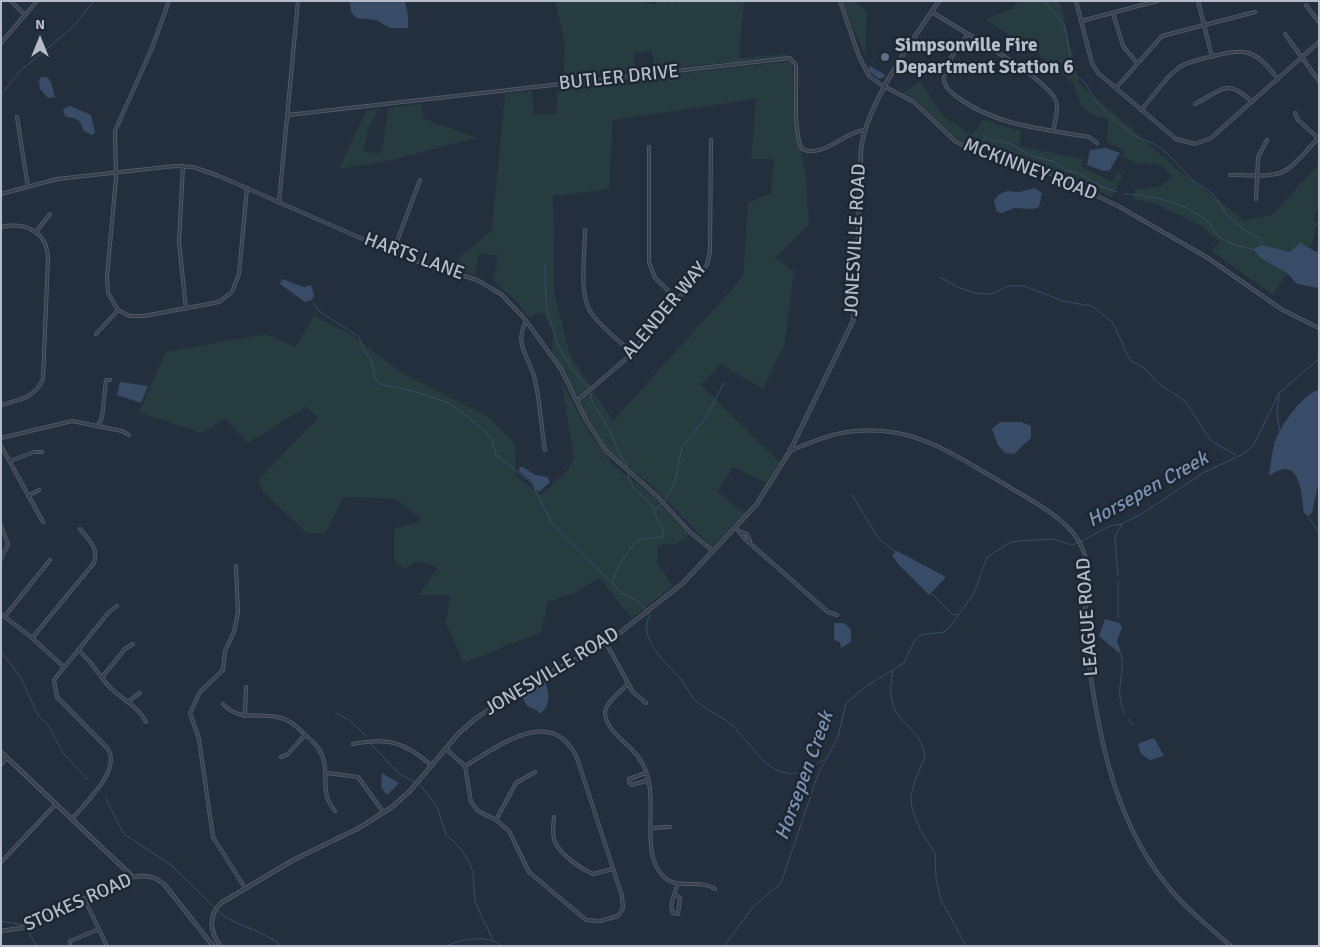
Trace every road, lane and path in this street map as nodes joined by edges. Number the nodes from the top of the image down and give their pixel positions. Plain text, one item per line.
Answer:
1 (11, 1) edge
2 (37, 1) edge
3 (170, 1) edge
4 (298, 1) edge
5 (840, 1) edge
6 (939, 1) edge
7 (1076, 1) edge
8 (1157, 1) edge
9 (1198, 1) edge
10 (1306, 5) dead end
11 (932, 12) junction
12 (1256, 12) dead end
13 (1113, 13) junction
14 (25, 15) junction
15 (1081, 21) junction
16 (1319, 22) edge
17 (1204, 24) junction
18 (1286, 34) dead end
19 (967, 35) junction
20 (2, 42) edge
21 (1319, 42) edge
22 (1212, 57) junction
23 (1303, 57) junction
24 (1137, 63) junction
25 (1278, 79) junction
26 (1319, 81) edge
27 (885, 87) junction
28 (1116, 88) junction
29 (1252, 102) junction
30 (1195, 104) dead end
31 (1142, 110) junction
32 (1295, 113) dead end
33 (288, 115) junction
34 (17, 117) dead end
35 (864, 130) junction
36 (1053, 131) junction
37 (1318, 138) edge
38 (711, 140) dead end
39 (1267, 140) dead end
40 (1097, 142) dead end
41 (649, 147) dead end
42 (183, 166) junction
43 (116, 172) junction
44 (1230, 175) dead end
45 (1257, 177) junction
46 (420, 180) dead end
47 (28, 187) junction
48 (247, 188) junction
49 (1, 194) edge
50 (1256, 199) dead end
51 (279, 202) junction
52 (50, 214) dead end
53 (1, 227) edge
54 (585, 230) dead end
55 (36, 232) junction
56 (393, 252) junction
57 (677, 300) junction
58 (186, 308) junction
59 (118, 310) junction
60 (526, 322) junction
61 (1319, 328) edge
62 (96, 334) dead end
63 (632, 352) junction
64 (110, 380) dead end
65 (577, 401) junction
66 (1, 405) edge
67 (98, 425) junction
68 (129, 435) dead end
69 (1, 438) edge
70 (1, 446) edge
71 (545, 450) dead end
72 (790, 451) junction
73 (42, 452) dead end
74 (10, 461) junction
75 (39, 490) dead end
76 (28, 496) junction
77 (43, 522) dead end
78 (1, 526) edge
79 (735, 527) junction
80 (80, 529) dead end
81 (713, 551) junction
82 (1, 559) edge
83 (50, 560) dead end
84 (236, 566) dead end
85 (117, 606) dead end
86 (3, 615) edge
87 (837, 615) dead end
88 (32, 638) junction
89 (606, 643) junction
90 (133, 644) dead end
91 (78, 650) junction
92 (64, 667) junction
93 (102, 677) junction
94 (628, 684) junction
95 (246, 687) dead end
96 (140, 692) dead end
97 (127, 702) junction
98 (646, 703) dead end
99 (223, 704) dead end
100 (245, 716) junction
101 (146, 722) dead end
102 (305, 735) junction
103 (353, 744) dead end
104 (446, 749) junction
105 (1, 752) edge
106 (281, 757) dead end
107 (7, 758) junction
108 (1, 764) edge
109 (432, 766) junction
110 (465, 766) junction
111 (535, 772) dead end
112 (327, 773) junction
113 (646, 773) junction
114 (649, 780) junction
115 (55, 805) junction
116 (335, 811) dead end
117 (384, 813) junction
118 (554, 817) dead end
119 (71, 820) junction
120 (496, 820) junction
121 (670, 827) dead end
122 (650, 828) junction
123 (1, 862) edge
124 (613, 870) junction
125 (133, 877) junction
126 (677, 884) junction
127 (244, 888) junction
128 (716, 889) dead end
129 (676, 895) junction
130 (84, 898) junction
131 (97, 930) junction
132 (1, 931) edge
133 (219, 944) edge
134 (70, 946) edge
135 (107, 946) edge
136 (213, 946) edge
137 (1231, 946) edge

1 - 14 street
2 - 14 street
3 - 43 street
4 - 33 street
5 - 27 street, MCKINNEY ROAD
6 - 11 street, JONESVILLE ROAD
7 - 15 street
8 - 13 street
9 - 17 street
10 - 16 street
11 - 19 street
11 - 27 street, JONESVILLE ROAD
12 - 17 street
13 - 15 street
13 - 24 street
14 - 20 street
15 - 28 street
17 - 22 street
17 - 24 street
18 - 23 street
19 - 36 street
19 - 36 street
21 - 23 street
22 - 25 street
22 - 31 street
23 - 25 street
23 - 26 street
24 - 28 street
25 - 29 street
27 - 35 street, JONESVILLE ROAD
27 - 61 street, MCKINNEY ROAD
28 - 31 street
29 - 30 street
29 - 31 street
32 - 37 street
33 - 35 street, BUTLER DRIVE
33 - 51 street
34 - 47 street
35 - 72 street, JONESVILLE ROAD
36 - 40 street
37 - 45 street
38 - 57 street, ALENDER WAY
39 - 45 street
41 - 57 street
42 - 43 street, HARTS LANE
42 - 48 street, HARTS LANE
42 - 58 street
43 - 47 street, HARTS LANE
43 - 59 street
44 - 45 street
45 - 50 street
46 - 56 street
47 - 49 street, HARTS LANE
48 - 51 street, HARTS LANE
48 - 58 street
51 - 56 street, HARTS LANE
52 - 55 street
53 - 55 street
54 - 63 street
55 - 66 street
56 - 60 street, HARTS LANE
57 - 63 street, ALENDER WAY
58 - 59 street
59 - 62 street
60 - 65 street, HARTS LANE
60 - 71 street
63 - 65 street, ALENDER WAY
64 - 67 street
65 - 81 street, HARTS LANE
67 - 68 street
67 - 69 street
70 - 74 street
72 - 79 street, JONESVILLE ROAD
72 - 137 street, LEAGUE ROAD
73 - 74 street
74 - 76 street
75 - 76 street
76 - 77 street
78 - 82 street
79 - 81 street, JONESVILLE ROAD
79 - 87 street
80 - 88 street
81 - 89 street, JONESVILLE ROAD
83 - 86 street
84 - 127 street
85 - 91 street
86 - 88 street
88 - 92 street
89 - 94 street
89 - 104 street, JONESVILLE ROAD
90 - 93 street
91 - 92 street
91 - 93 street
92 - 119 street
93 - 97 street
94 - 98 street
94 - 113 street
95 - 100 street
96 - 97 street
97 - 101 street
99 - 100 street
100 - 102 street
102 - 106 street
102 - 112 street
103 - 109 street
104 - 109 street, JONESVILLE ROAD
104 - 110 street
105 - 107 street
107 - 108 street
107 - 115 street
109 - 117 street, JONESVILLE ROAD
110 - 120 street
110 - 124 street
111 - 120 street
112 - 116 street
112 - 117 street
113 - 114 street
113 - 114 street
114 - 122 street
115 - 119 street
115 - 123 street
117 - 127 street, JONESVILLE ROAD
118 - 124 street
119 - 125 street
120 - 124 street
121 - 122 street
122 - 126 street
125 - 130 street, STOKES ROAD
125 - 136 street, STOKES ROAD
126 - 128 street
126 - 129 street
127 - 133 street, JONESVILLE ROAD
129 - 129 street
130 - 131 street
130 - 132 street, STOKES ROAD
131 - 134 street
131 - 135 street
133 - 136 street

